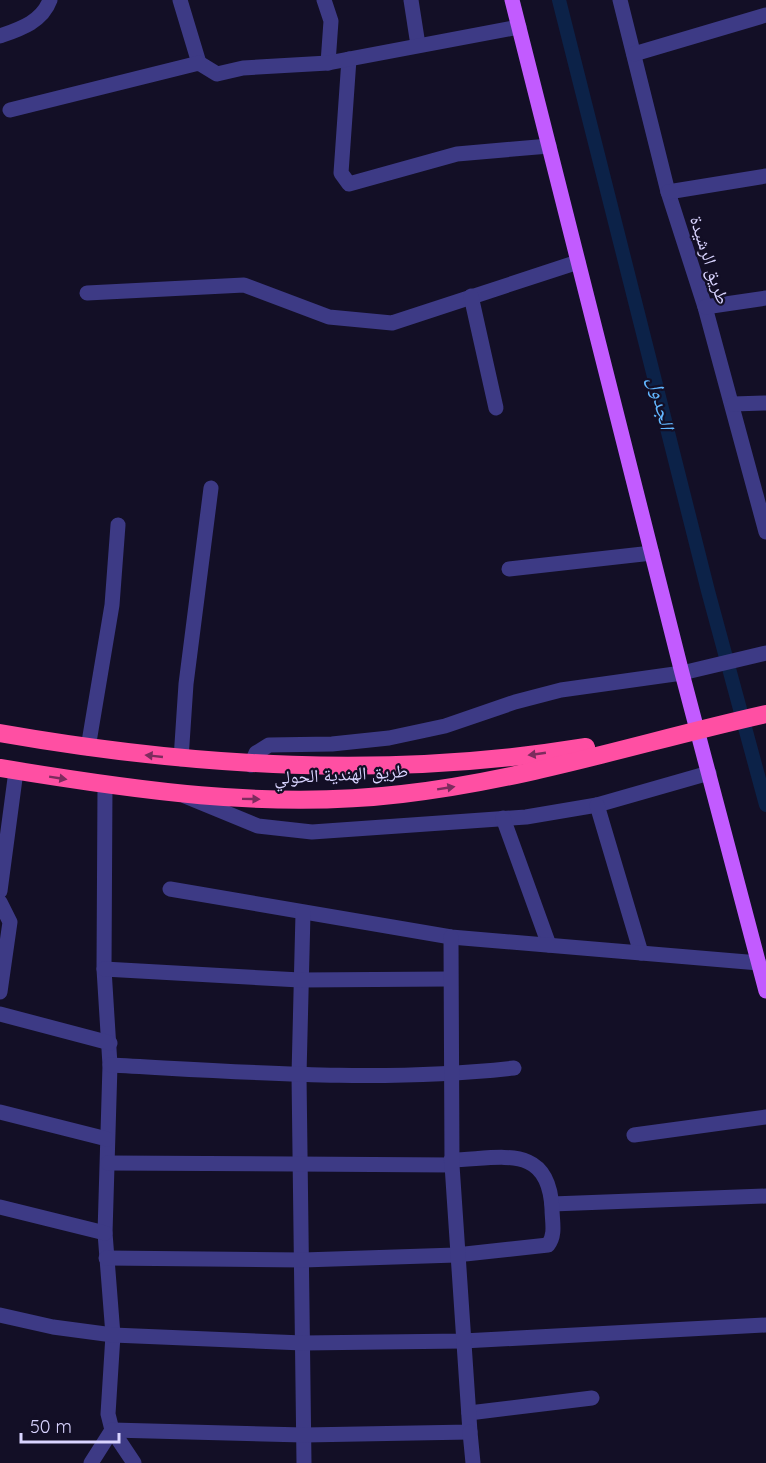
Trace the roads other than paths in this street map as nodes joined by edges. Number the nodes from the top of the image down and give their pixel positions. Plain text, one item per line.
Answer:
1 (50, 0) edge
2 (180, 0) edge
3 (324, 0) edge
4 (411, 0) edge
5 (512, 0) edge
6 (620, 0) edge
7 (766, 15) edge
8 (519, 27) junction
9 (0, 36) edge
10 (418, 45) junction
11 (634, 54) junction
12 (349, 59) junction
13 (199, 63) junction
14 (328, 63) junction
15 (10, 110) dead end
16 (549, 146) junction
17 (766, 176) edge
18 (668, 192) junction
19 (578, 262) junction
20 (87, 292) dead end
21 (471, 296) junction
22 (766, 298) edge
23 (705, 307) junction
24 (766, 403) edge
25 (733, 404) junction
26 (496, 408) dead end
27 (211, 488) dead end
28 (118, 525) dead end
29 (766, 532) edge
30 (652, 553) junction
31 (509, 569) dead end
32 (762, 654) edge
33 (682, 673) junction
34 (766, 708) edge
35 (766, 714) edge
36 (678, 730) junction
37 (0, 732) edge
38 (88, 748) junction
39 (181, 759) junction
40 (251, 765) junction
41 (8, 770) edge
42 (709, 773) junction
43 (105, 785) junction
44 (181, 794) junction
45 (597, 805) junction
46 (503, 818) junction
47 (170, 890) dead end
48 (0, 891) edge
49 (1, 906) edge
50 (303, 913) junction
51 (451, 937) junction
52 (549, 945) junction
53 (641, 953) junction
54 (759, 963) junction
55 (104, 969) junction
56 (449, 979) junction
57 (300, 980) junction
58 (766, 991) edge
59 (0, 992) edge
60 (0, 1014) edge
61 (110, 1043) junction
62 (110, 1065) junction
63 (514, 1068) dead end
64 (299, 1075) junction
65 (450, 1076) junction
66 (0, 1112) edge
67 (766, 1118) edge
68 (634, 1135) dead end
69 (107, 1138) junction
70 (452, 1162) junction
71 (108, 1163) junction
72 (302, 1166) junction
73 (766, 1196) edge
74 (552, 1204) junction
75 (0, 1207) edge
76 (105, 1233) junction
77 (456, 1255) junction
78 (106, 1258) junction
79 (303, 1260) junction
80 (0, 1315) edge
81 (766, 1325) edge
82 (113, 1335) junction
83 (463, 1341) junction
84 (303, 1343) junction
85 (592, 1398) dead end
86 (469, 1413) junction
87 (112, 1430) junction
88 (470, 1432) junction
89 (304, 1435) junction
90 (91, 1463) edge
91 (134, 1463) edge
92 (304, 1463) edge
93 (473, 1463) edge

1 - 9 street
2 - 13 street
3 - 14 street
4 - 10 street
5 - 8 main road
6 - 11 street, طريق الرشيدة
7 - 11 street
8 - 10 street
8 - 16 main road
10 - 12 street
11 - 18 street, طريق الرشيدة
12 - 14 street
12 - 16 street
13 - 14 street
13 - 15 street
16 - 19 main road
17 - 18 street
18 - 23 street, طريق الرشيدة
19 - 21 street
19 - 30 main road
20 - 21 street
21 - 26 street
22 - 23 street
23 - 25 street, طريق الرشيدة
24 - 25 street
25 - 29 street, طريق الرشيدة
27 - 39 street
28 - 38 street
30 - 31 street
30 - 33 main road
32 - 33 street
33 - 40 street
33 - 42 main road
34 - 36 highway
35 - 36 highway
36 -> 40 highway, طريق الهندية الحولي
44 -> 36 highway, طريق الهندية الحولي
37 - 38 highway, طريق الهندية الحولي
39 -> 38 highway, طريق الهندية الحولي
39 - 40 highway, طريق الهندية الحولي
41 -> 43 highway, طريق الهندية الحولي
41 - 48 street
42 - 45 street
42 - 54 main road
43 - 44 highway, طريق الهندية الحولي
43 - 55 street
44 - 46 street
45 - 46 street
45 - 53 street
46 - 52 street
47 - 50 street
49 - 59 street
50 - 51 street
50 - 57 street
51 - 52 street
51 - 56 street
52 - 53 street
53 - 54 street
54 - 58 main road
55 - 57 street
55 - 61 street
56 - 57 street
56 - 65 street
57 - 64 street
60 - 61 street
61 - 62 street
62 - 64 street
62 - 69 street
63 - 65 street
64 - 65 street
64 - 72 street
65 - 70 street
66 - 69 street
67 - 68 street
69 - 71 street
70 - 72 street
70 - 74 street
70 - 77 street
71 - 72 street
71 - 76 street
72 - 79 street
73 - 74 street
74 - 77 street
75 - 76 street
76 - 78 street
77 - 79 street
77 - 83 street
78 - 79 street
78 - 82 street
79 - 84 street
80 - 82 street
81 - 83 street
82 - 84 street
82 - 87 street
83 - 84 street
83 - 86 street
84 - 89 street
85 - 86 street
86 - 88 street
87 - 89 street
87 - 90 street
87 - 91 street
88 - 89 street
88 - 93 street
89 - 92 street

